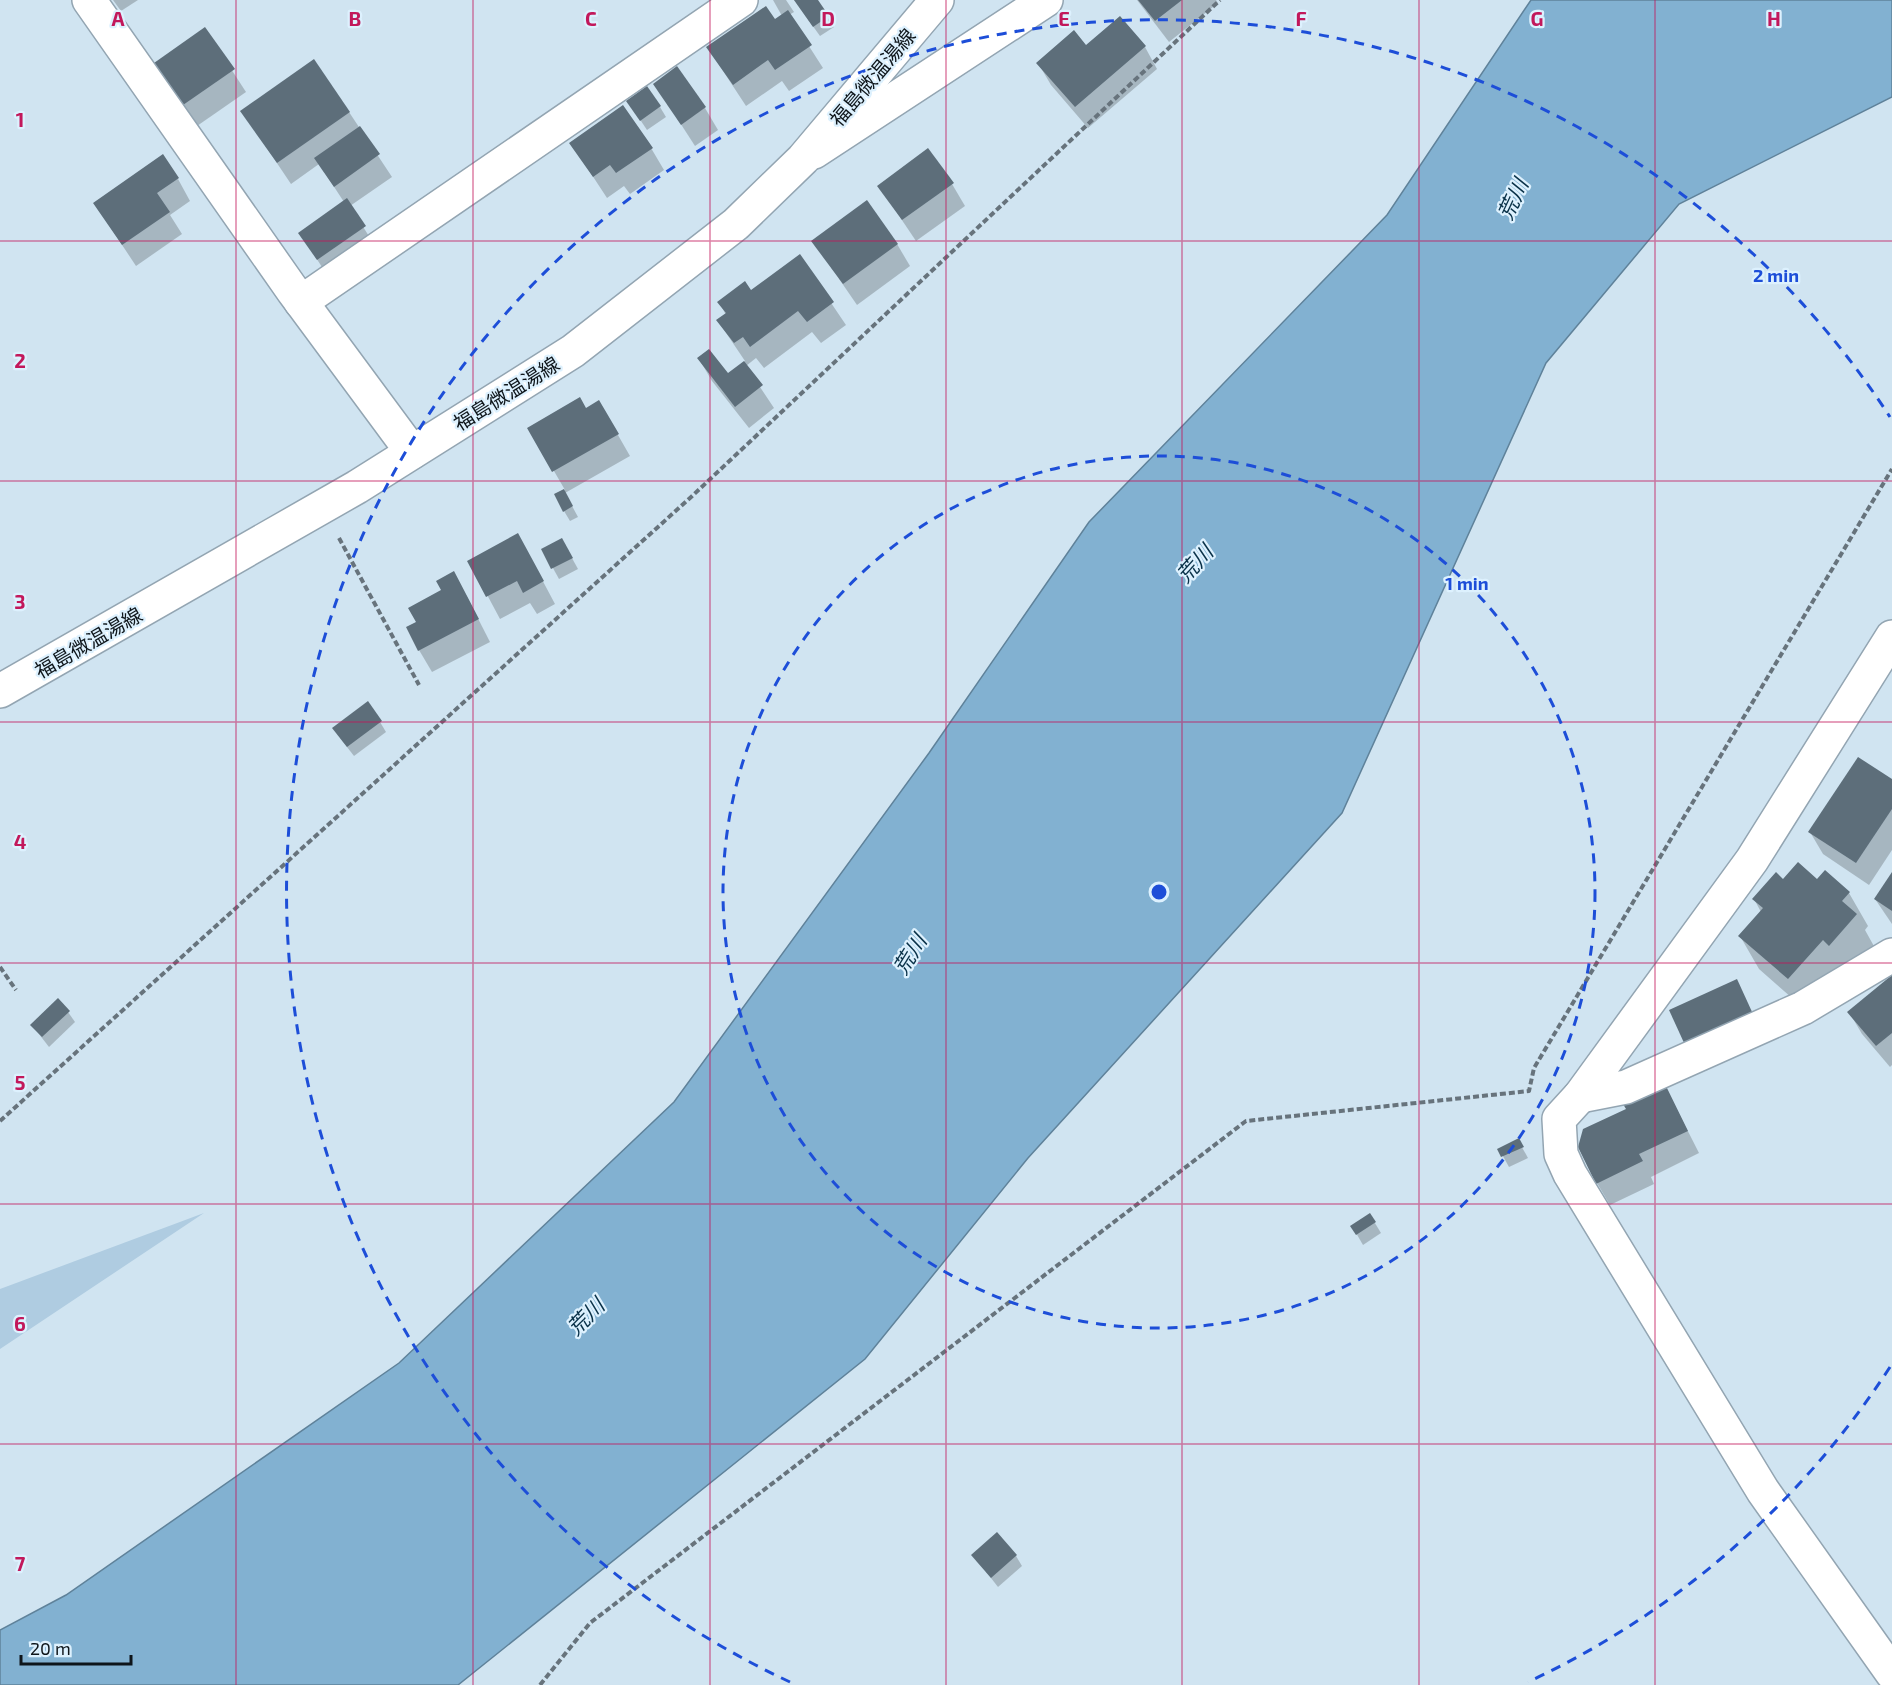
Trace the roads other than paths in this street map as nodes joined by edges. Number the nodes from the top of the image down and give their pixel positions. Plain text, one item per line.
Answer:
1 (89, 0) edge
2 (741, 0) edge
3 (937, 0) edge
4 (1046, 0) edge
5 (803, 159) junction
6 (301, 302) junction
7 (412, 452) junction
8 (1892, 637) edge
9 (0, 691) edge
10 (1892, 955) edge
11 (1580, 1096) junction
12 (1892, 1673) edge

1 - 6 street
2 - 6 street
3 - 5 street, 福島微温湯線
4 - 5 street
5 - 7 street, 福島微温湯線
6 - 7 street
7 - 9 street, 福島微温湯線
8 - 11 street
10 - 11 street
11 - 12 street

